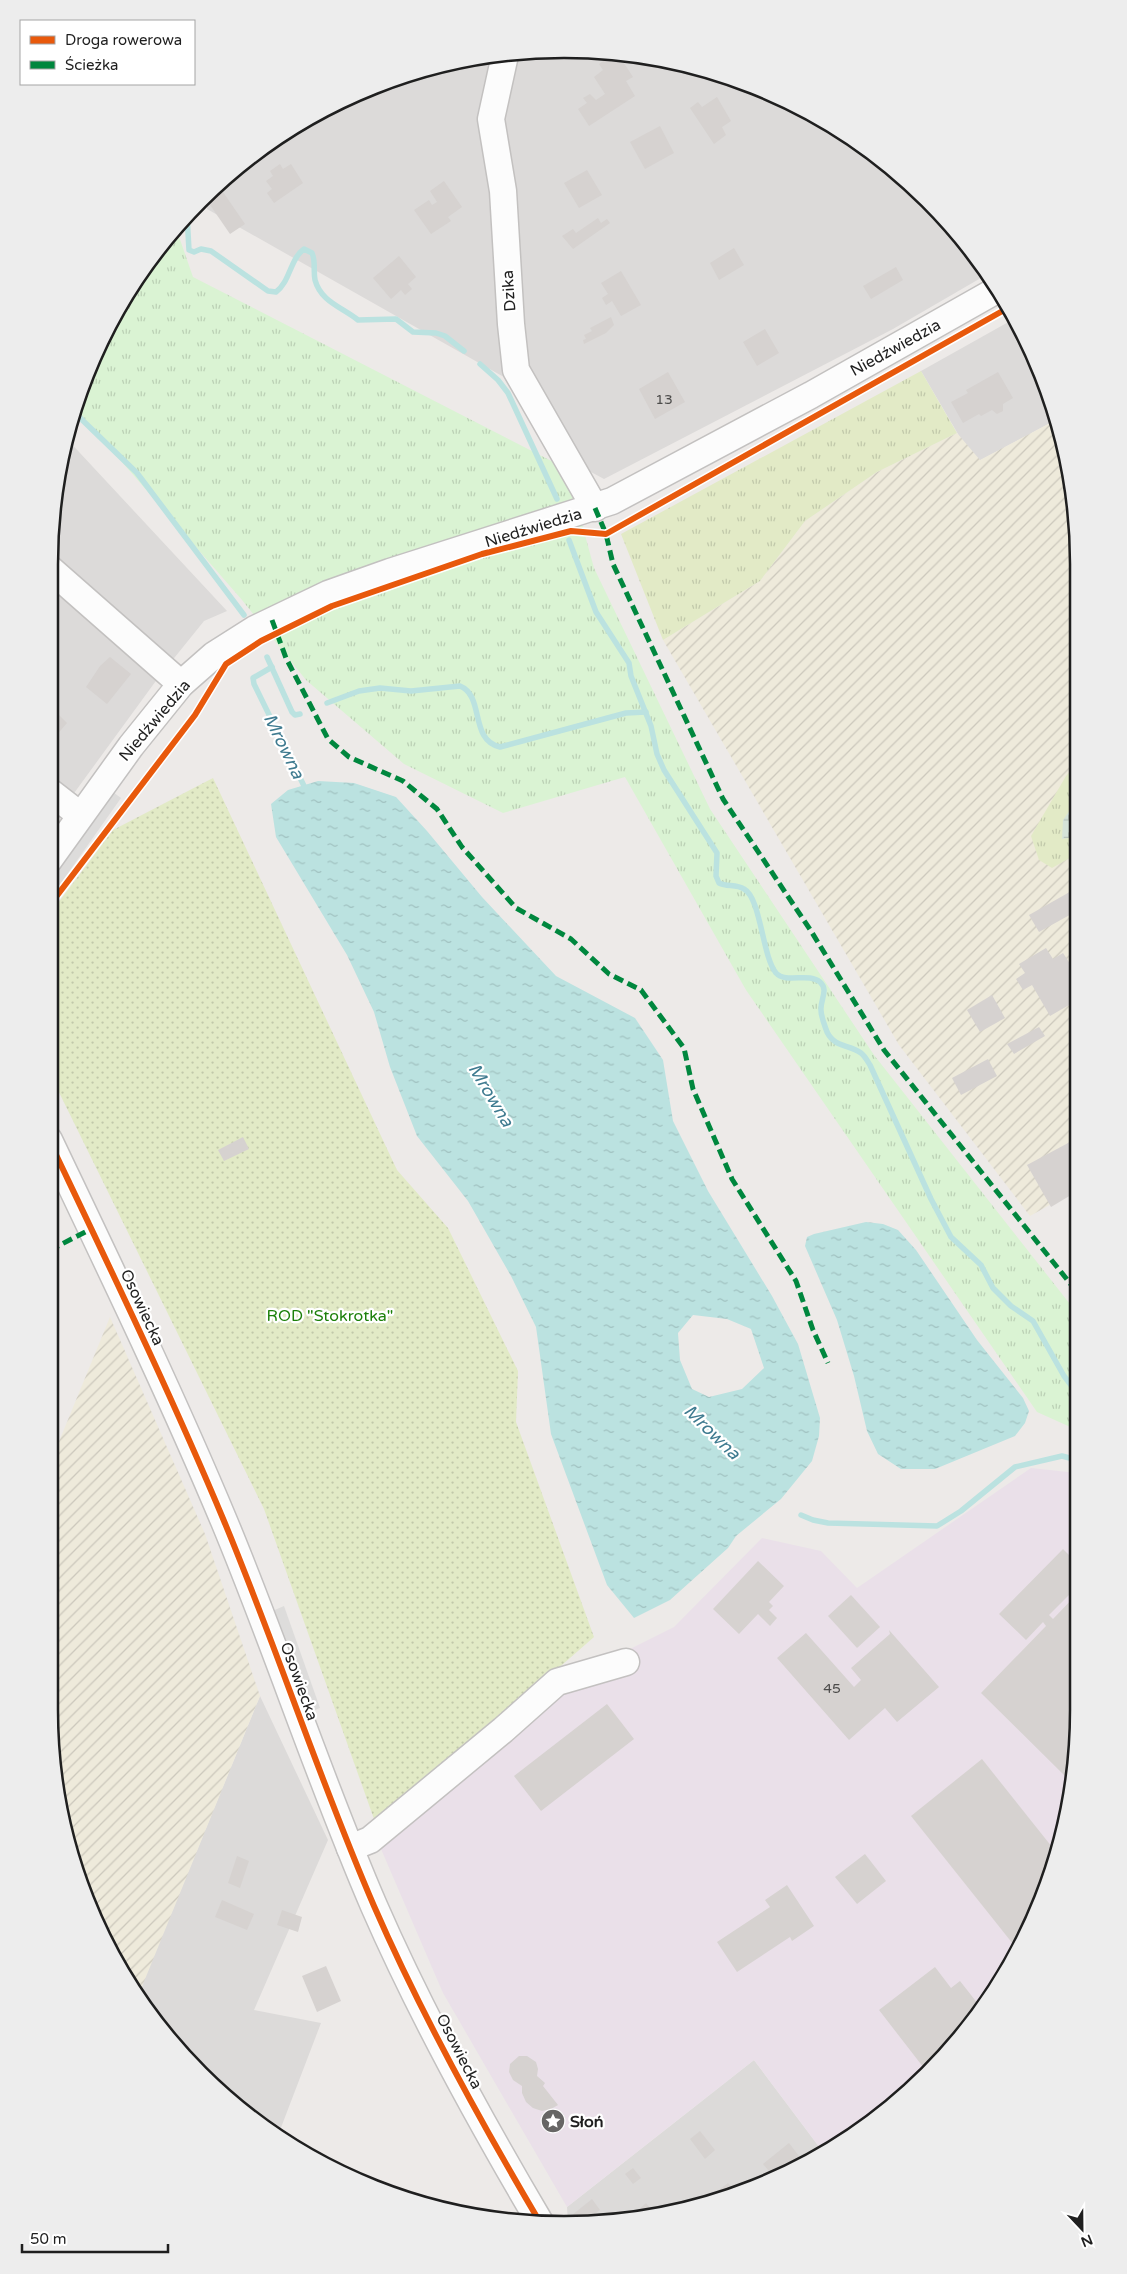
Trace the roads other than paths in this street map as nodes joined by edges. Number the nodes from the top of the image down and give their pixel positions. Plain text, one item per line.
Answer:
1 (503, 61) edge
2 (991, 293) edge
3 (594, 508) junction
4 (58, 576) edge
5 (180, 684) junction
6 (58, 798) edge
7 (80, 815) junction
8 (58, 847) edge
9 (58, 1159) edge
10 (626, 1662) dead end
11 (350, 1848) junction
12 (536, 2215) edge

1 - 3 street, Dzika
2 - 3 street, Niedźwiedzia
3 - 5 street, Niedźwiedzia
4 - 5 street
5 - 7 street, Niedźwiedzia
6 - 7 street
7 - 8 street, Niedźwiedzia
9 - 11 street, Osowiecka
10 - 11 street
11 - 12 street, Osowiecka

